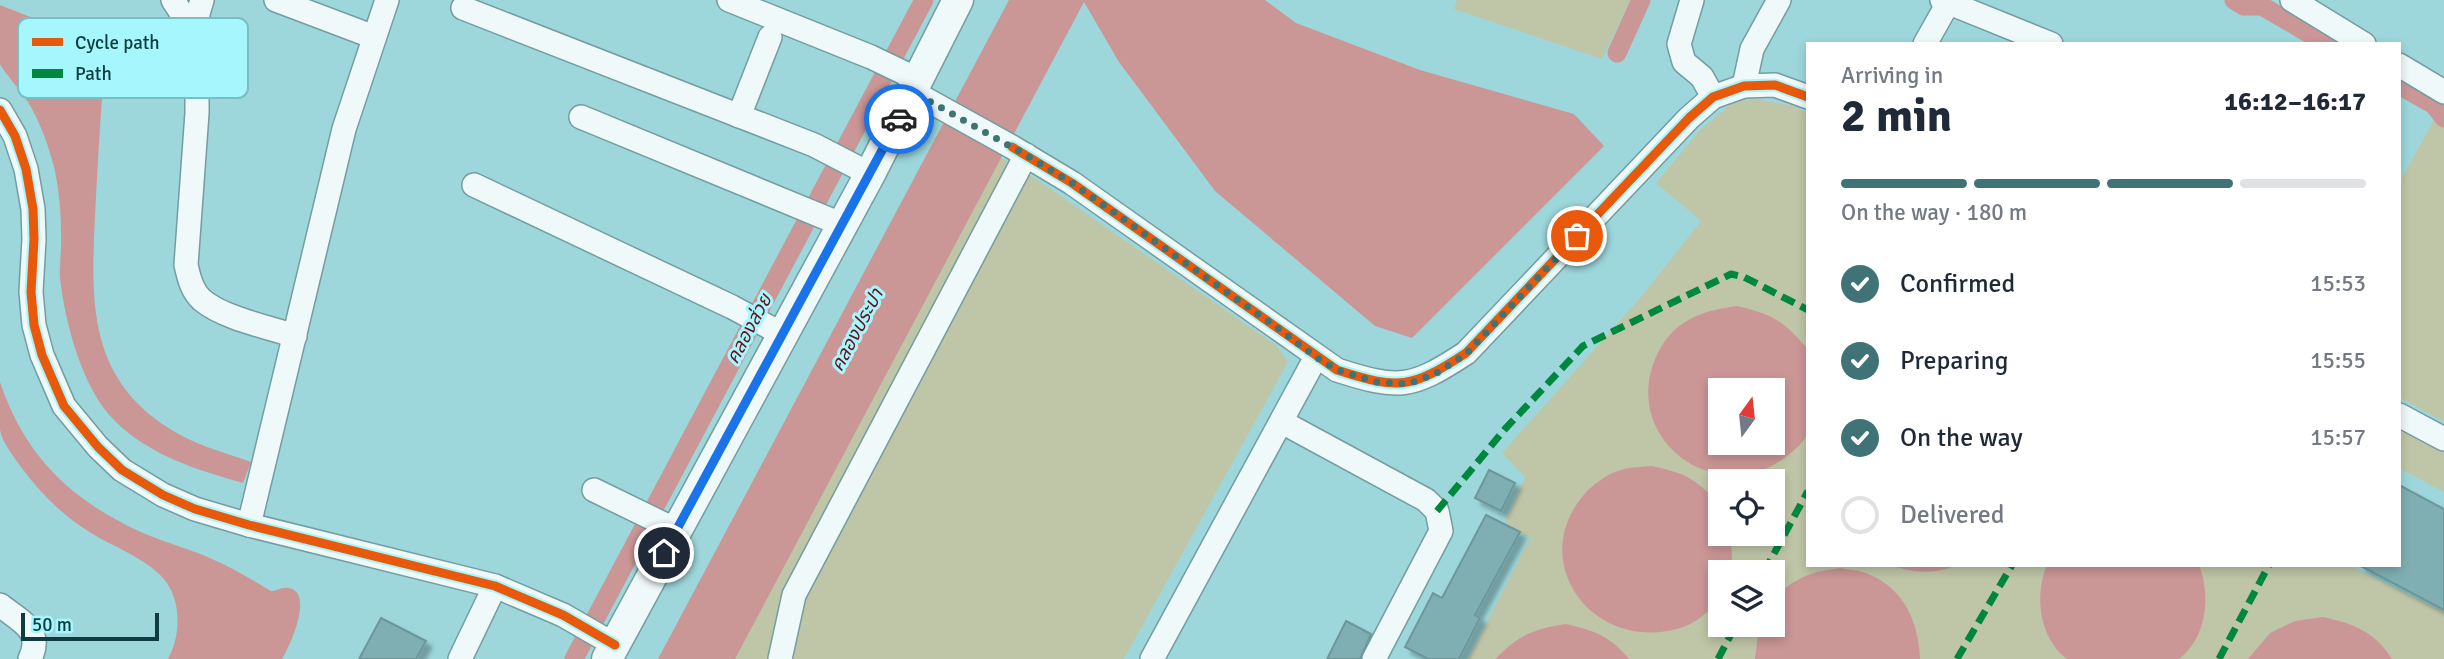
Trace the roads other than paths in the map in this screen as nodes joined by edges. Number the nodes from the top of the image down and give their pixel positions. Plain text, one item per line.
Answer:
1 (173, 0) edge
2 (202, 0) edge
3 (276, 0) edge
4 (387, 0) edge
5 (729, 0) edge
6 (958, 0) edge
7 (1692, 0) edge
8 (1779, 0) edge
9 (2292, 0) edge
10 (1945, 1) edge
11 (463, 8) dead end
12 (185, 18) edge
13 (197, 18) edge
14 (374, 37) junction
15 (770, 37) dead end
16 (1926, 42) edge
17 (2046, 42) edge
18 (2361, 42) edge
19 (2401, 66) edge
20 (911, 81) junction
21 (1744, 86) junction
22 (2444, 92) edge
23 (1806, 96) edge
24 (1713, 97) junction
25 (197, 98) edge
26 (0, 110) edge
27 (739, 116) junction
28 (581, 117) dead end
29 (1019, 151) junction
30 (860, 168) junction
31 (474, 185) dead end
32 (833, 221) junction
33 (772, 329) junction
34 (295, 336) junction
35 (1316, 357) junction
36 (2401, 416) edge
37 (1282, 422) junction
38 (2444, 439) edge
39 (594, 490) dead end
40 (248, 525) junction
41 (670, 527) junction
42 (495, 586) junction
43 (0, 605) edge
44 (607, 646) edge
45 (30, 659) edge
46 (460, 659) edge
47 (780, 659) edge
48 (1152, 659) edge
49 (1374, 659) edge

1 - 12 street
2 - 13 street
3 - 14 street
4 - 14 street
5 - 20 street
6 - 20 main road
7 - 24 street
8 - 21 street
9 - 18 street
10 - 16 street
10 - 17 street
11 - 27 street
14 - 34 street
15 - 27 street
19 - 22 street
20 - 29 street
20 - 30 main road
21 - 23 street
21 - 24 street
24 - 35 street
25 - 34 street
26 - 40 street
27 - 30 street
28 - 32 street
29 - 35 street
29 - 47 street
30 - 32 main road
31 - 33 street
32 - 33 main road
33 - 41 main road
34 - 40 street
35 - 37 street
36 - 38 street
37 - 48 street
37 - 49 street
39 - 41 street
40 - 42 street
41 - 44 main road
42 - 44 street
42 - 46 street
43 - 45 street

